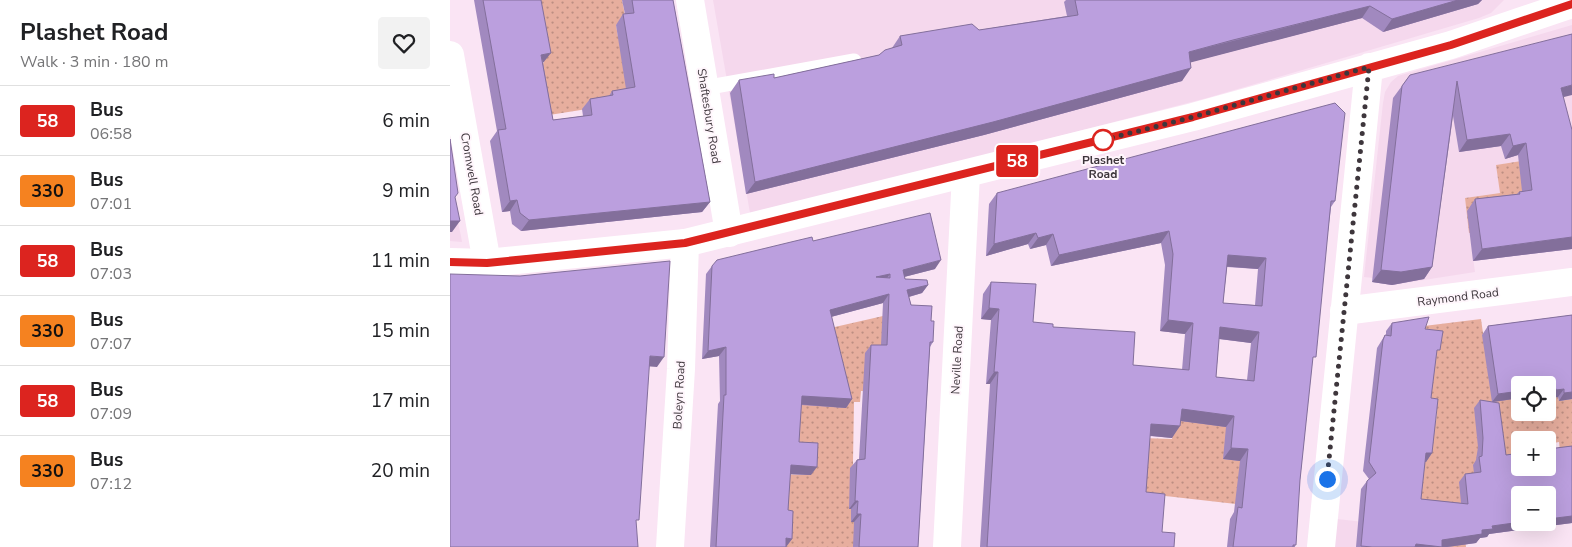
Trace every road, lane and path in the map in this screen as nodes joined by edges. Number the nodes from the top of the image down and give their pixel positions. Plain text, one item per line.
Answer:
1 (690, 0) edge
2 (1572, 4) edge
3 (1535, 8) edge
4 (450, 55) edge
5 (868, 58) edge
6 (1369, 67) junction
7 (704, 88) junction
8 (966, 174) junction
9 (729, 233) junction
10 (685, 243) junction
11 (450, 262) edge
12 (487, 263) junction
13 (1572, 282) edge
14 (1344, 311) junction
15 (670, 547) edge
16 (946, 547) edge
17 (1321, 547) edge

1 - 7 main road, Shaftesbury Road
2 - 3 main road
3 - 6 main road
4 - 12 main road, Cromwell Road
5 - 7 lane
6 - 8 main road
6 - 14 main road
7 - 9 main road, Shaftesbury Road
8 - 9 main road
8 - 16 main road, Neville Road
9 - 10 main road
10 - 12 main road
10 - 15 main road, Boleyn Road
11 - 12 main road
13 - 14 main road, Raymond Road
14 - 17 main road

